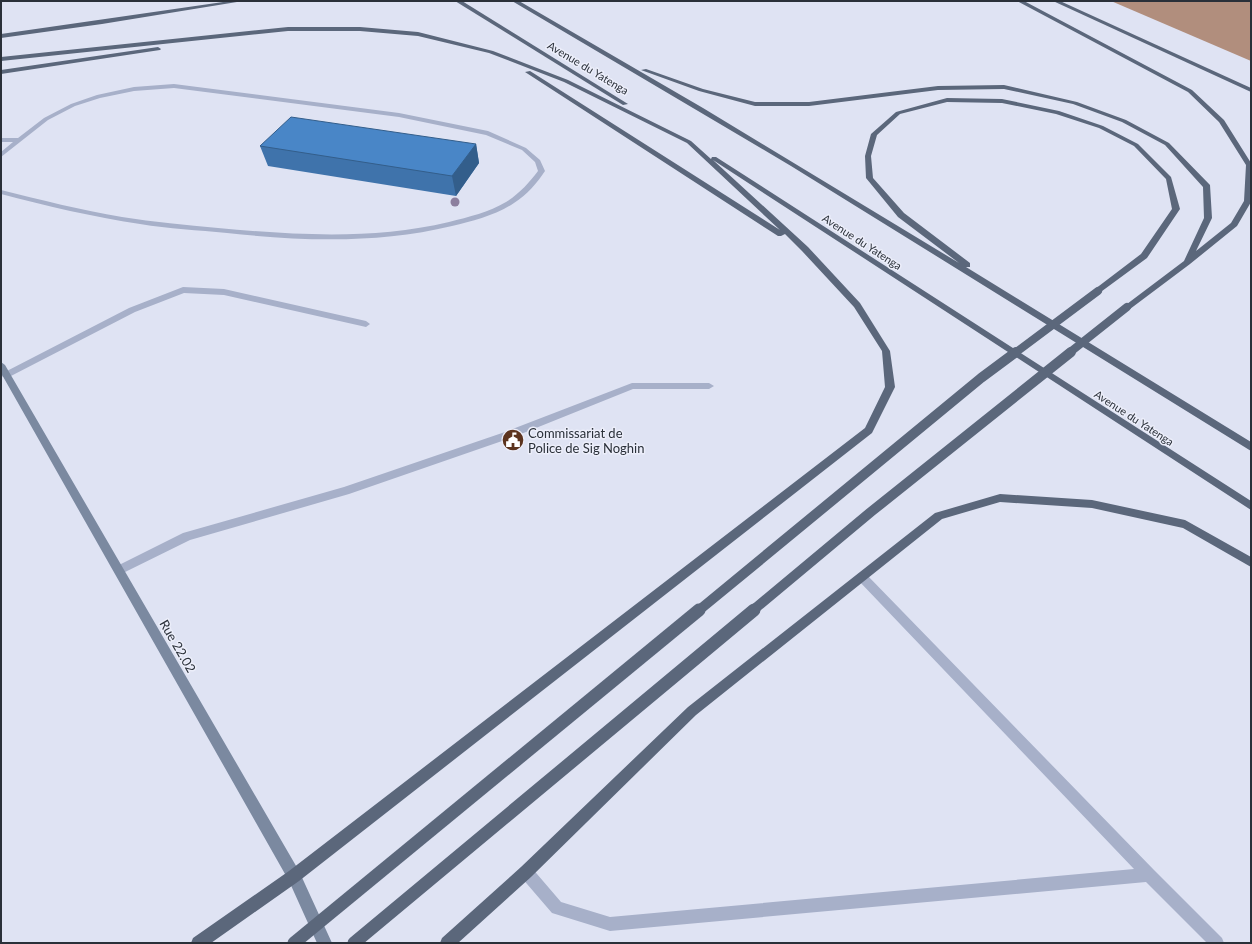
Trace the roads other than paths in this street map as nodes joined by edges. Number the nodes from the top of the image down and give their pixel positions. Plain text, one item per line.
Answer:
1 (240, 1) edge
2 (458, 1) edge
3 (515, 1) edge
4 (1020, 1) edge
5 (1056, 1) edge
6 (288, 29) junction
7 (1, 36) edge
8 (491, 52) junction
9 (1, 59) edge
10 (624, 63) junction
11 (1, 72) edge
12 (1251, 90) edge
13 (1, 140) edge
14 (19, 140) junction
15 (689, 142) junction
16 (1, 155) edge
17 (1, 192) edge
18 (805, 249) junction
19 (1187, 262) junction
20 (1015, 301) junction
21 (366, 324) dead end
22 (4, 370) edge
23 (709, 386) dead end
24 (1251, 448) edge
25 (1251, 506) edge
26 (1251, 562) edge
27 (119, 570) junction
28 (862, 577) junction
29 (526, 872) junction
30 (1149, 875) junction
31 (294, 876) junction
32 (198, 943) edge
33 (294, 943) edge
34 (325, 943) edge
35 (354, 943) edge
36 (447, 943) edge
37 (1217, 943) edge

1 - 7 main road
2 - 15 main road, Avenue du Yatenga
3 - 10 main road, Avenue du Yatenga
4 - 19 main road
5 - 12 main road
6 - 8 main road
6 - 9 main road
6 - 11 main road
8 - 15 main road
8 - 18 main road
10 - 19 main road
10 - 20 main road, Avenue du Yatenga
13 - 14 street
14 - 16 street
14 - 17 street
15 - 18 main road
15 - 25 main road, Avenue du Yatenga
18 - 31 main road
19 - 35 main road, bridge
20 - 24 main road, Avenue du Yatenga
20 - 33 main road, bridge
21 - 22 street
22 - 27 street, Rue 22.02
23 - 27 street
26 - 28 main road
27 - 31 street, Rue 22.02
28 - 29 main road
28 - 30 street
29 - 30 street
29 - 36 main road
30 - 37 street
31 - 32 main road
31 - 34 street, Rue 22.02

